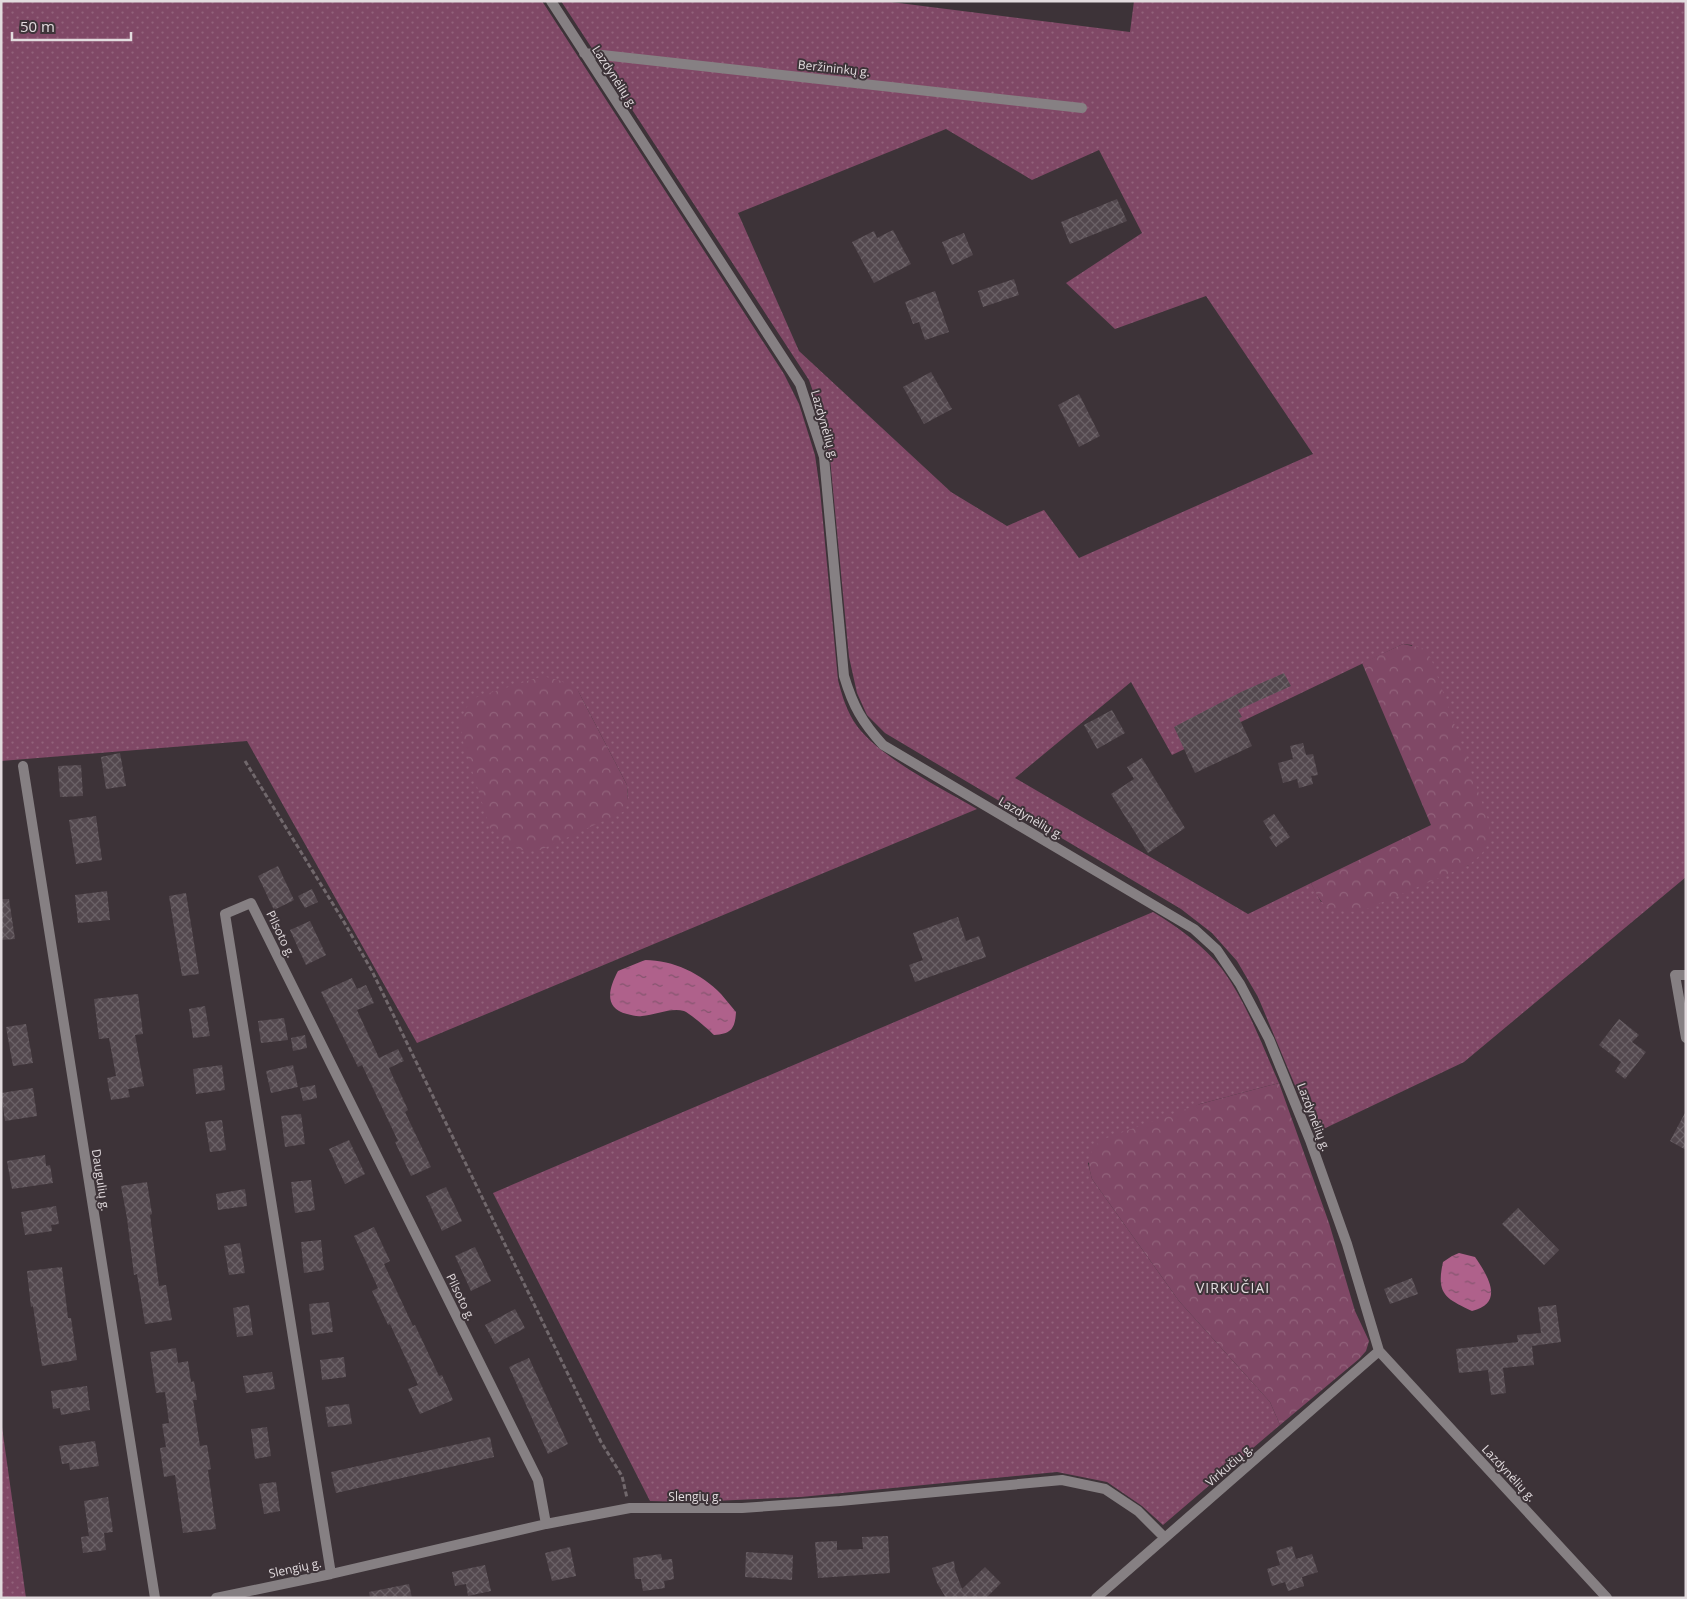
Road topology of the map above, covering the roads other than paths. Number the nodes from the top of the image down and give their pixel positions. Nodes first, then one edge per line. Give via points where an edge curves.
1 (551, 1) edge
2 (584, 52) junction
3 (1082, 108) dead end
4 (23, 766) dead end
5 (1681, 975) edge
6 (1686, 1038) edge
7 (1379, 1351) junction
8 (546, 1524) junction
9 (1164, 1537) junction
10 (331, 1574) junction
11 (155, 1598) edge
12 (216, 1598) edge
13 (1096, 1598) edge
14 (1607, 1598) edge

1 - 2 street, Lazdynėlių g.
2 - 3 street, Beržininkų g.
2 - 7 street, Lazdynėlių g. via 800,384 824,457 844,676 851,699 866,726 890,750 1194,929 1217,950 1240,984 1273,1048 1310,1140
4 - 11 street, Daugulių g.
5 - 6 street
7 - 9 street, Virkučių g.
7 - 14 street, Lazdynėlių g.
8 - 9 street, Slengių g. via 630,1508 742,1508 1062,1480 1105,1489 1138,1511
8 - 10 street, Slengių g.
8 - 10 street, Pilsoto g. via 538,1480 251,903 225,914
9 - 13 street, Virkučių g.
10 - 12 street, Slengių g.

